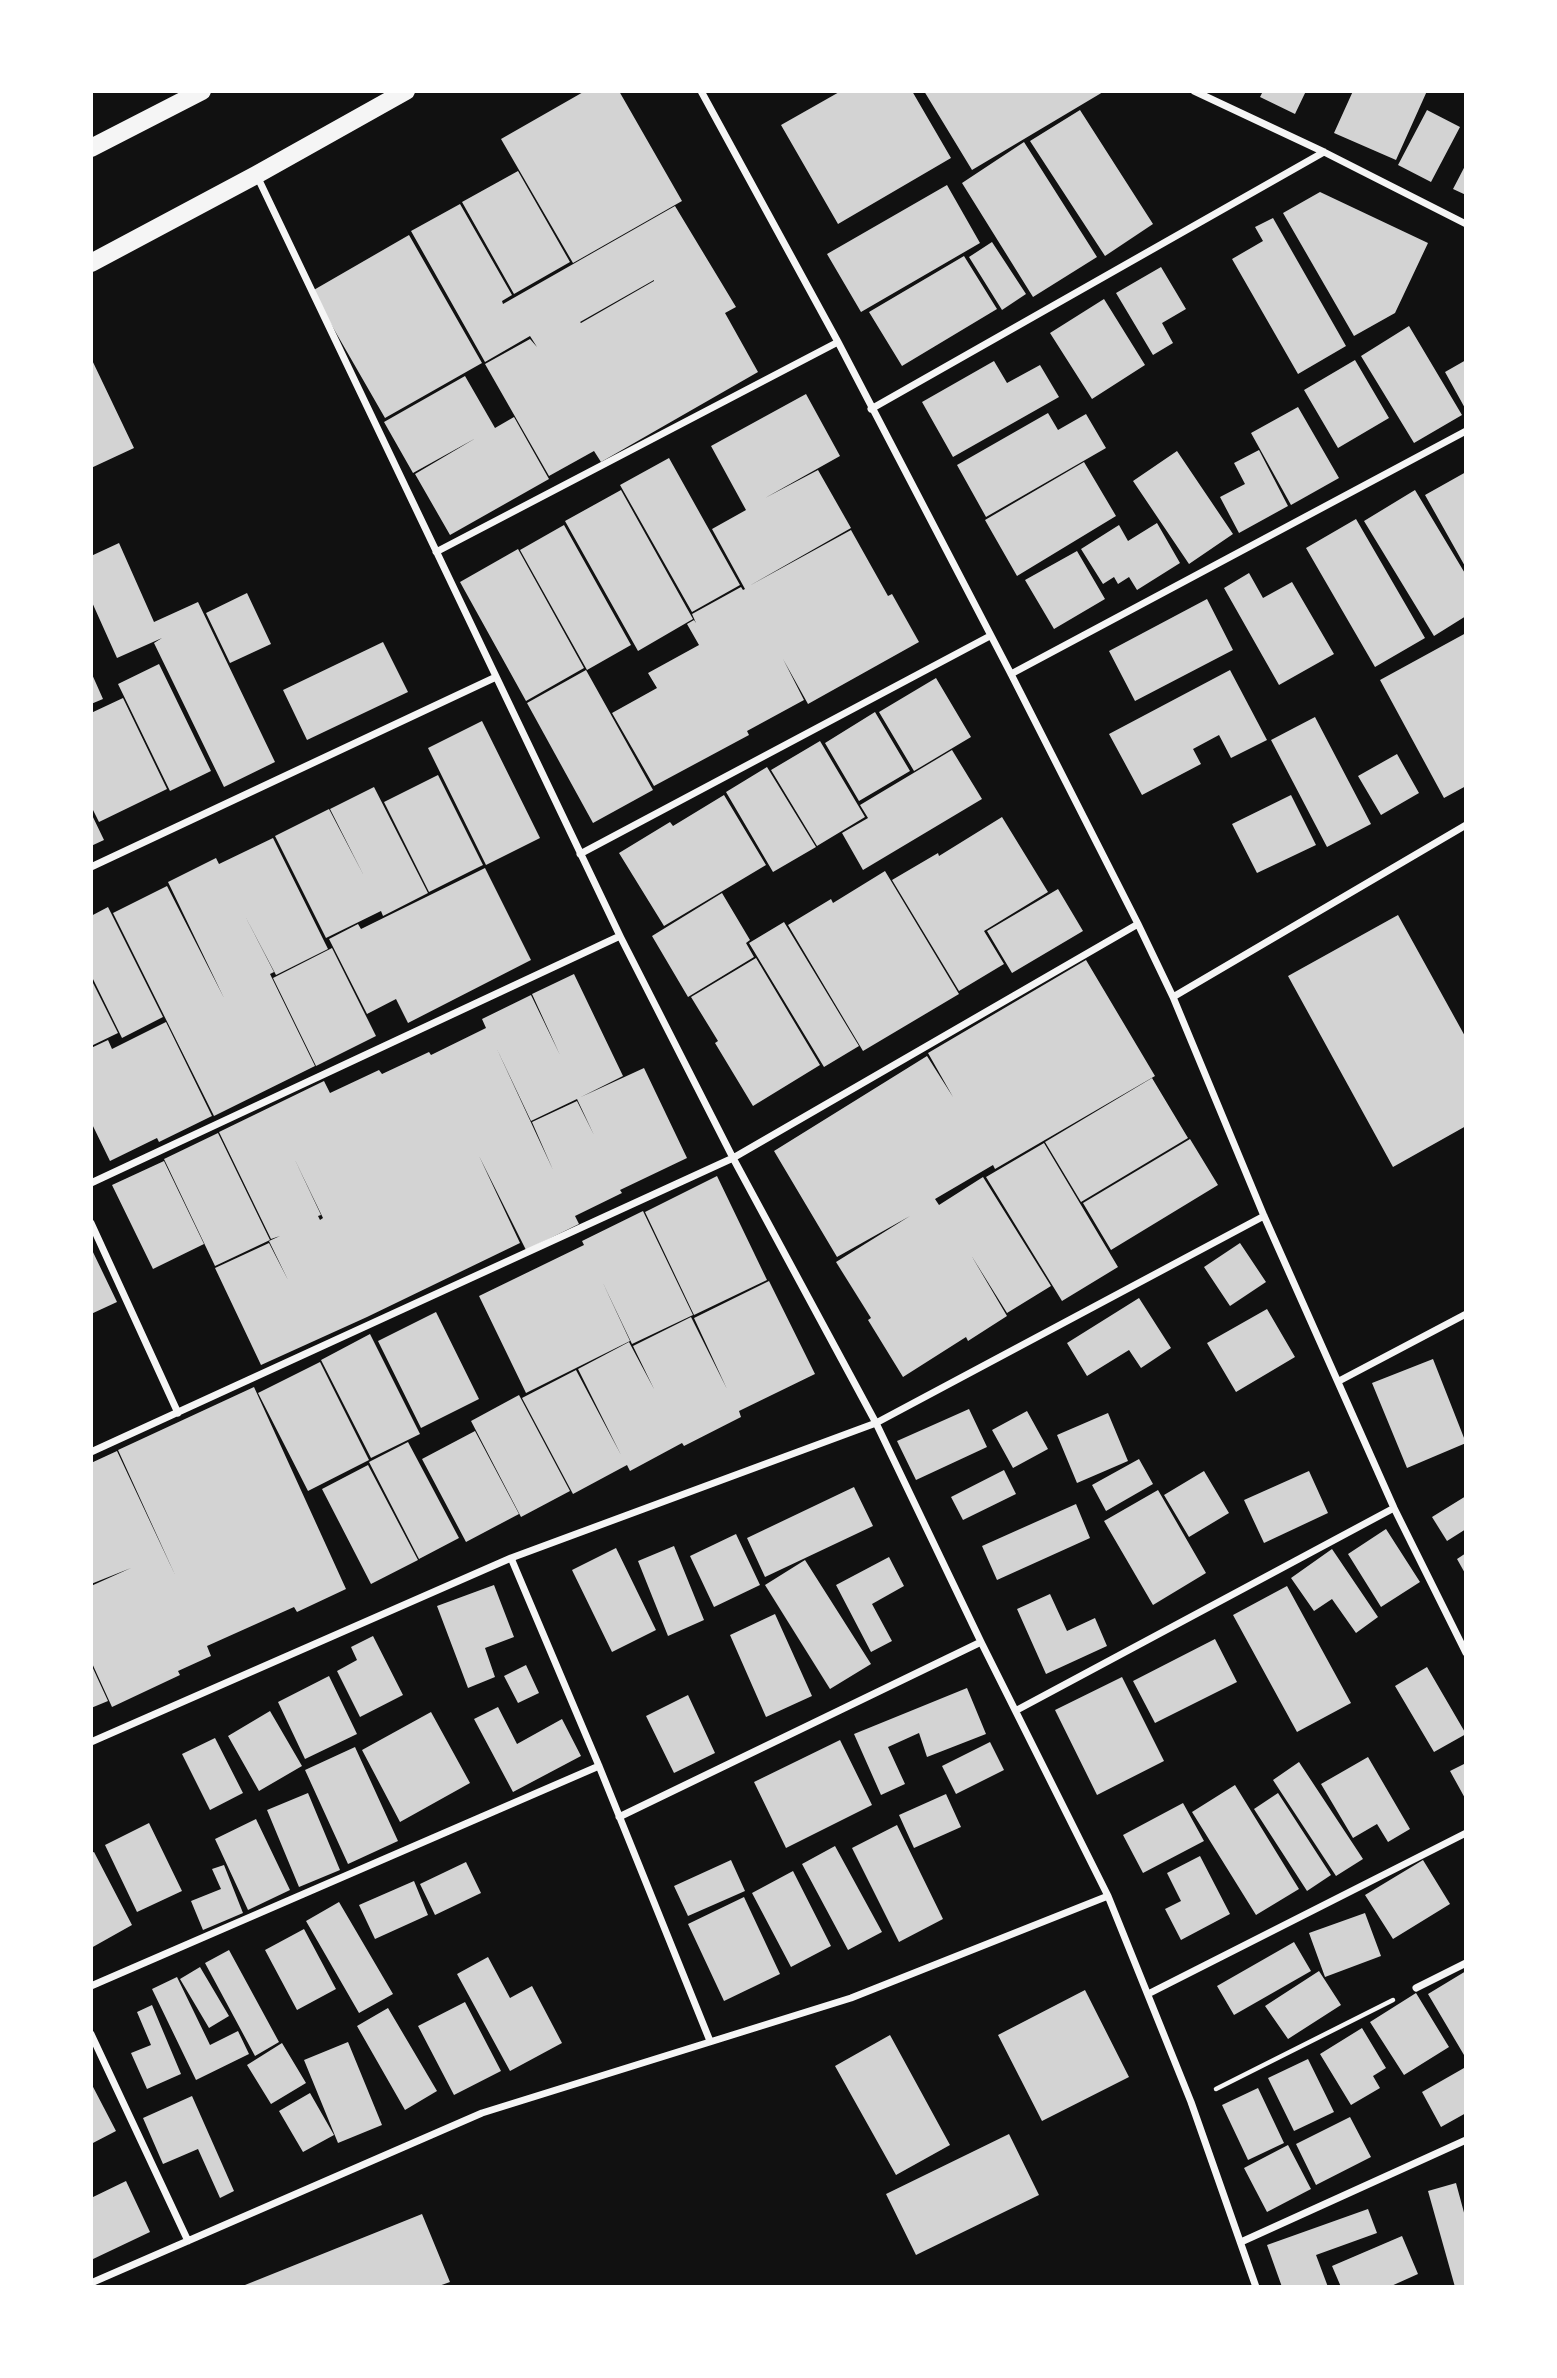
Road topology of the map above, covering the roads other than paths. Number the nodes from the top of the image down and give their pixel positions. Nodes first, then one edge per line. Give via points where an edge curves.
1 (202, 91) edge
2 (406, 91) edge
3 (702, 91) edge
4 (1194, 91) edge
5 (91, 148) edge
6 (1324, 152) junction
7 (256, 175) junction
8 (1466, 224) edge
9 (91, 263) edge
10 (838, 342) junction
11 (871, 409) junction
12 (1466, 431) edge
13 (436, 552) junction
14 (990, 636) junction
15 (1011, 674) junction
16 (496, 677) junction
17 (1466, 825) edge
18 (580, 853) junction
19 (91, 867) edge
20 (1138, 924) junction
21 (620, 936) junction
22 (1173, 997) junction
23 (733, 1158) junction
24 (91, 1183) edge
25 (1264, 1216) junction
26 (91, 1223) edge
27 (1466, 1314) edge
28 (1339, 1381) junction
29 (178, 1413) junction
30 (876, 1423) junction
31 (91, 1452) edge
32 (1394, 1508) junction
33 (511, 1558) junction
34 (981, 1642) junction
35 (1466, 1653) edge
36 (1017, 1710) junction
37 (91, 1742) edge
38 (598, 1766) junction
39 (619, 1817) junction
40 (1466, 1833) edge
41 (1108, 1896) junction
42 (1466, 1963) edge
43 (91, 1986) edge
44 (1416, 1988) road end
45 (1148, 1994) junction
46 (91, 2034) edge
47 (710, 2041) junction
48 (1466, 2140) edge
49 (188, 2241) junction
50 (1241, 2242) junction
51 (91, 2283) edge
52 (1256, 2287) edge

1 - 5 main road
2 - 7 main road
3 - 10 street
4 - 6 street
6 - 8 street
6 - 11 street
7 - 9 main road
7 - 13 street
10 - 11 street
10 - 13 street
11 - 14 street
12 - 15 street
13 - 16 street
14 - 15 street
14 - 18 street
15 - 20 street
16 - 18 street
16 - 19 street
17 - 22 street
18 - 21 street
20 - 22 street
20 - 23 street
21 - 23 street
21 - 24 street
22 - 25 street
23 - 29 street
23 - 30 street
25 - 28 street
25 - 30 street
26 - 29 street
27 - 28 street
28 - 32 street
29 - 31 street
30 - 33 street
30 - 34 street
32 - 35 street
32 - 36 street
33 - 37 street
33 - 38 street
34 - 36 street
34 - 39 street
36 - 41 street
38 - 39 street
38 - 43 street
39 - 47 street
40 - 45 street
41 - 45 street
41 - 47 street via 850,1998
42 - 44 street
45 - 50 street
46 - 49 street
47 - 49 street via 482,2113
48 - 50 street
49 - 51 street
50 - 52 street

